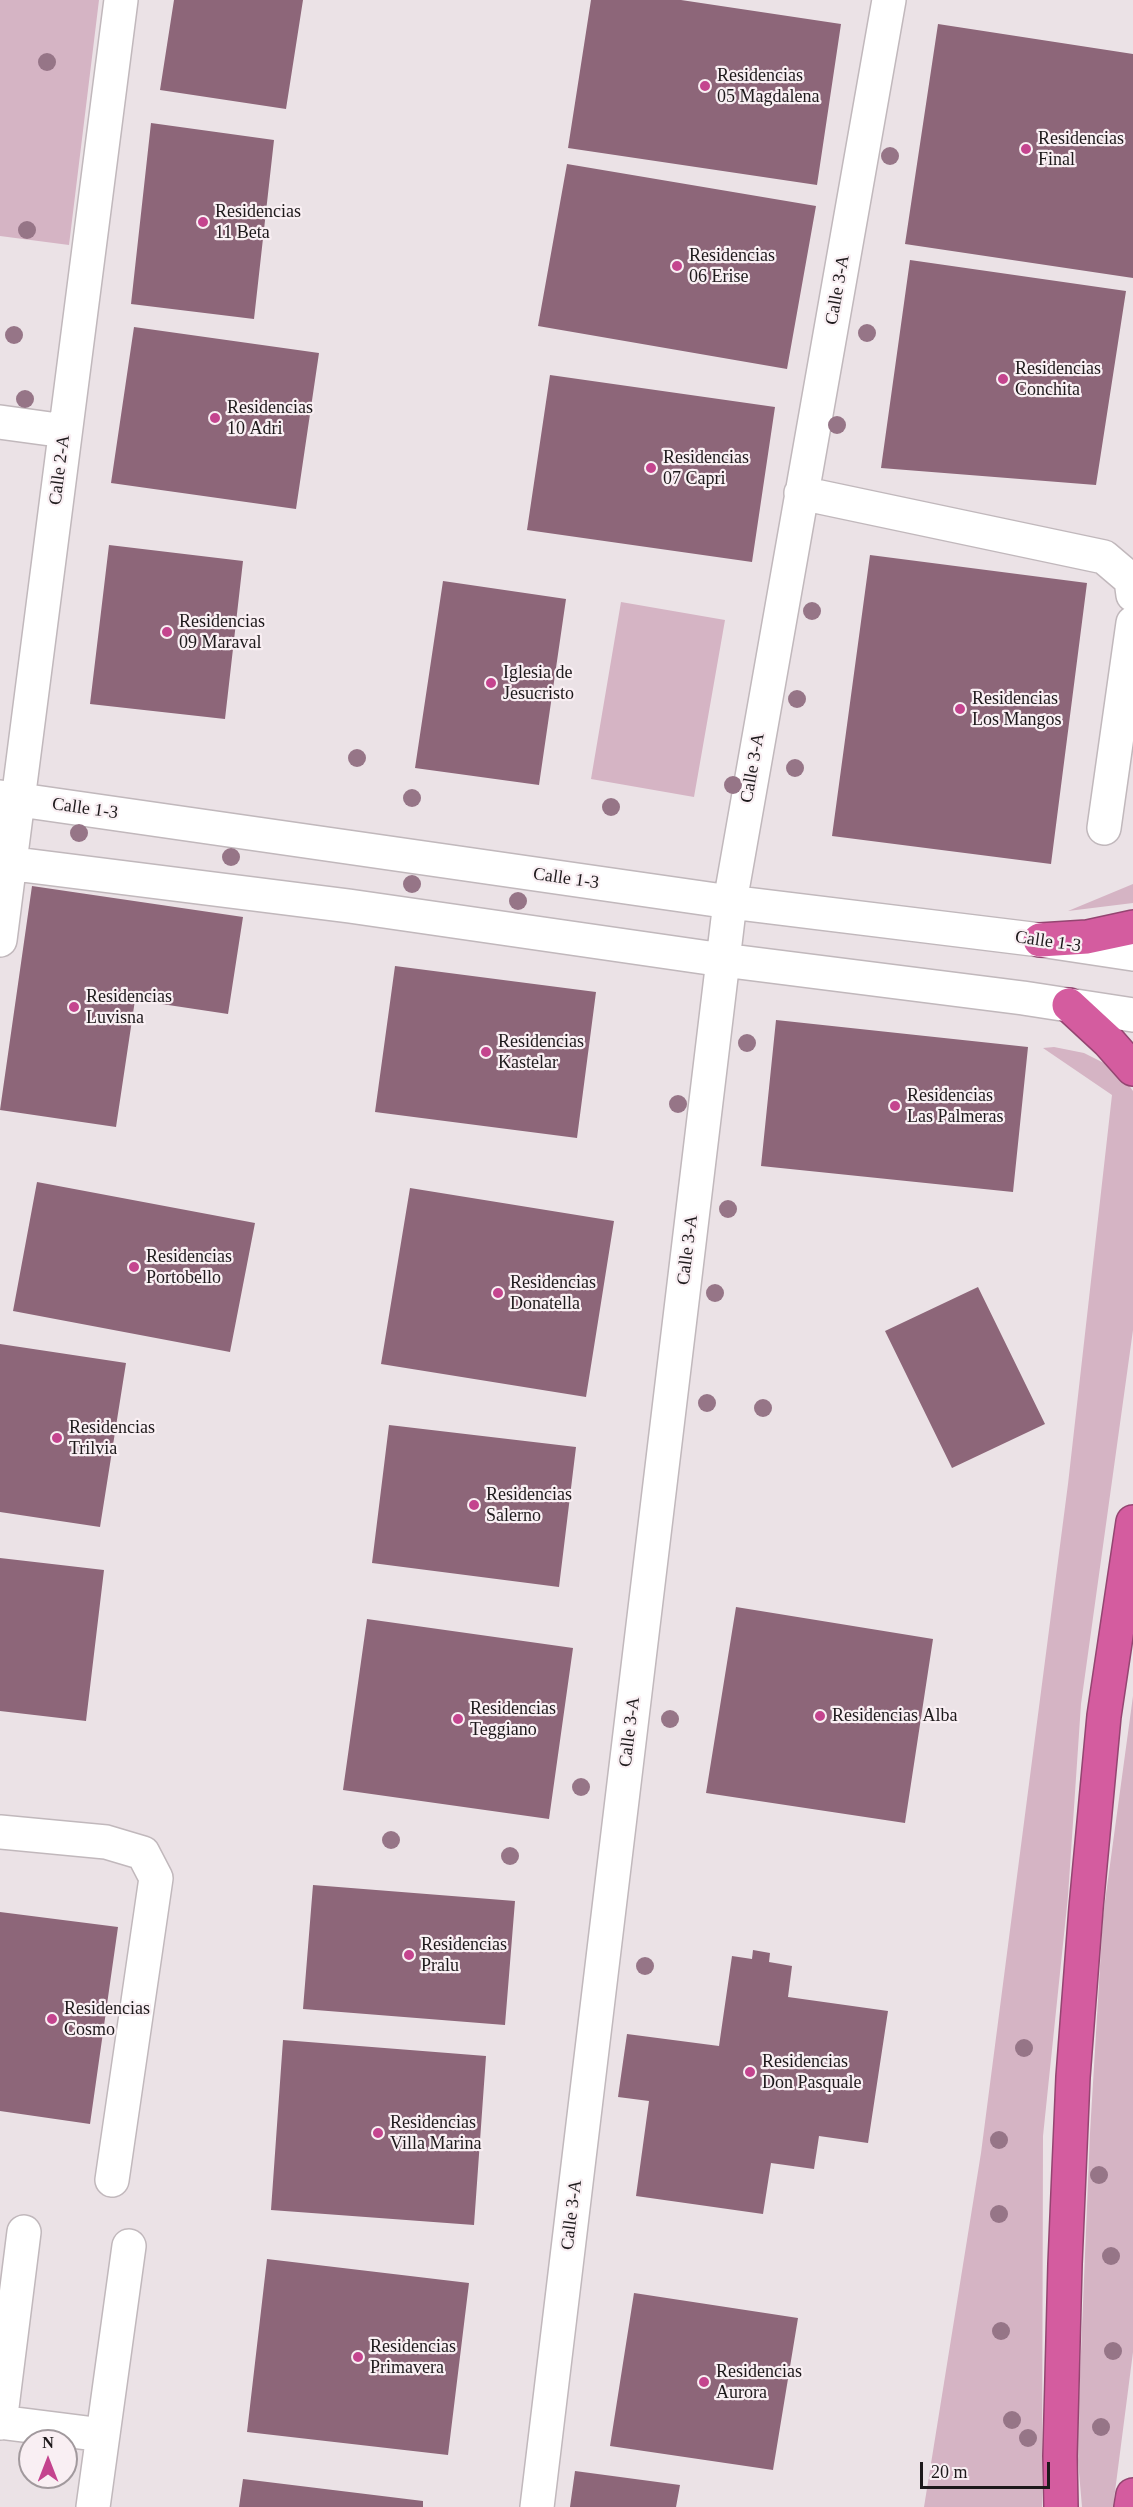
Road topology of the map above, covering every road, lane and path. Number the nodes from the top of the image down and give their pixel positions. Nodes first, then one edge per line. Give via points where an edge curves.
1 (121, 0) edge
2 (889, 0) edge
3 (0, 422) edge
4 (65, 431) junction
5 (801, 494) junction
6 (1133, 595) edge
7 (1133, 623) edge
8 (8, 798) edge
9 (1104, 828) dead end
10 (4, 862) edge
11 (730, 902) junction
12 (1133, 927) edge
13 (0, 940) edge
14 (1040, 940) junction
15 (1133, 954) edge
16 (723, 960) junction
17 (1069, 1005) junction
18 (1133, 1015) edge
19 (1133, 1069) edge
20 (1133, 1522) edge
21 (0, 1832) edge
22 (112, 2180) dead end
23 (24, 2232) dead end
24 (129, 2246) dead end
25 (0, 2423) edge
26 (103, 2435) junction
27 (1133, 2495) edge
28 (93, 2507) edge
29 (537, 2507) edge
30 (1061, 2507) edge
31 (1131, 2507) edge

1 - 4 street, Calle 2-A
2 - 5 street, Calle 3-A
3 - 4 street
4 - 8 street, Calle 2-A
5 - 6 street via 1104,557 1131,580
5 - 11 street, Calle 3-A
7 - 9 street
8 - 10 street, Calle 2-A
8 - 11 street, Calle 1-3
10 - 13 street, Calle 2-A
10 - 16 street via 350,906
11 - 14 street, Calle 1-3
11 - 16 street, Calle 3-A
12 - 14 highway via 1087,937
14 - 15 street, Calle 1-3
16 - 17 street
16 - 29 street, Calle 3-A
17 - 18 street
17 - 19 highway
20 - 30 highway via 1104,1716 1082,1953 1065,2264
21 - 22 street via 106,1842 143,1853 156,1878
23 - 25 street
24 - 26 street
25 - 26 street
26 - 28 street
27 - 31 highway

